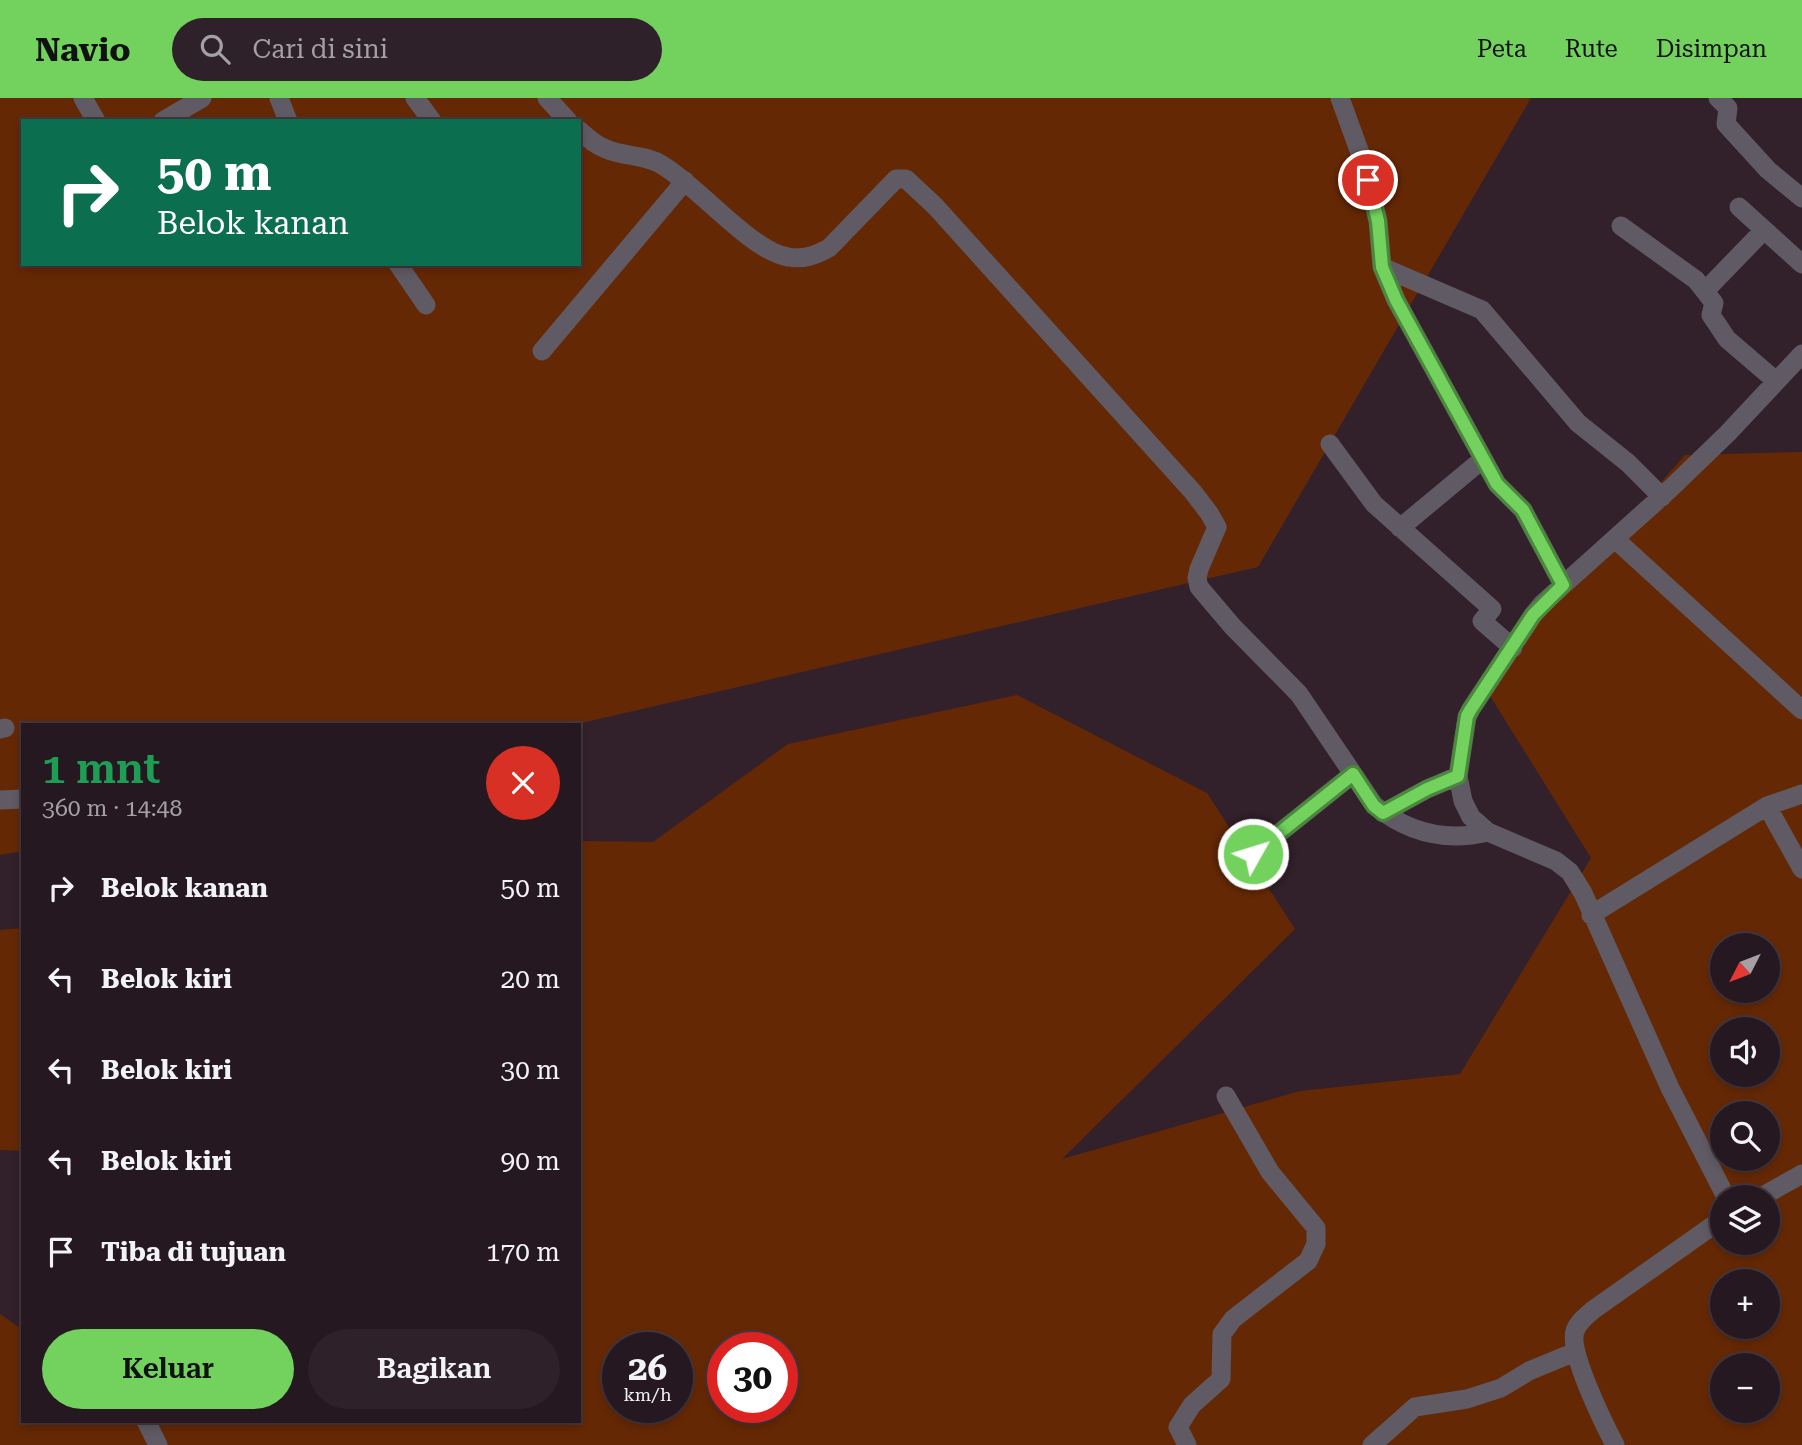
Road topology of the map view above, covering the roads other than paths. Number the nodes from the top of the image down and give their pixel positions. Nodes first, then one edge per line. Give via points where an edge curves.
1 (83, 98) edge
2 (202, 98) edge
3 (279, 98) edge
4 (415, 98) edge
5 (547, 98) edge
6 (1340, 98) edge
7 (1718, 98) edge
8 (95, 119) edge
9 (166, 119) edge
10 (287, 119) edge
11 (431, 119) edge
12 (566, 119) edge
13 (581, 132) edge
14 (685, 181) junction
15 (1802, 198) edge
16 (1738, 207) dead end
17 (1621, 226) dead end
18 (1764, 230) junction
19 (1802, 264) edge
20 (399, 266) edge
21 (1382, 267) junction
22 (1705, 291) junction
23 (426, 305) dead end
24 (542, 351) dead end
25 (1798, 365) edge
26 (1776, 381) junction
27 (1330, 444) dead end
28 (1483, 459) junction
29 (1661, 497) junction
30 (1400, 528) junction
31 (1615, 539) junction
32 (1563, 585) junction
33 (1513, 648) junction
34 (1802, 710) edge
35 (1353, 774) junction
36 (1458, 776) junction
37 (1802, 794) edge
38 (21, 799) edge
39 (0, 800) edge
40 (1767, 806) junction
41 (1383, 813) junction
42 (1488, 832) junction
43 (1253, 854) dead end
44 (1802, 869) edge
45 (1591, 915) junction
46 (1226, 1096) dead end
47 (1802, 1174) edge
48 (1720, 1185) edge
49 (1780, 1186) edge
50 (1710, 1228) edge
51 (1575, 1352) junction
52 (147, 1423) edge
53 (158, 1445) edge
54 (1186, 1445) edge
55 (1372, 1445) edge
56 (1615, 1445) edge

1 - 8 street
2 - 9 street
3 - 10 street
4 - 11 street
5 - 12 street
6 - 21 street via 1372,195
7 - 15 street via 1728,108 1726,124 1768,170
13 - 14 street via 606,149 648,158
14 - 24 street
14 - 35 street via 768,250 802,258 829,248 895,179 906,179 1209,513 1217,527 1199,569 1199,587 1299,694
16 - 18 street
17 - 22 street
18 - 19 street
18 - 22 street
20 - 23 street
21 - 28 street
21 - 29 street via 1482,310 1578,423
22 - 26 street via 1714,303 1711,315 1727,339
25 - 26 street
26 - 29 street
27 - 30 street via 1374,504
28 - 30 street
28 - 32 street via 1497,484 1523,510
29 - 31 street
30 - 33 street via 1492,609 1482,621
31 - 32 street
31 - 34 street
32 - 33 street via 1533,615
33 - 36 street via 1467,716
35 - 41 street
35 - 43 street
36 - 41 street
36 - 42 street via 1471,817
37 - 40 street
38 - 39 street
40 - 44 street
40 - 45 street
41 - 42 street via 1425,833 1451,838
42 - 45 street via 1556,861 1570,872
45 - 48 street
46 - 54 street via 1270,1172 1316,1227 1316,1244 1308,1261 1233,1319 1222,1334 1221,1379 1192,1405 1178,1427
47 - 49 street
50 - 51 street via 1584,1318 1575,1331
51 - 55 street via 1501,1388 1415,1408
51 - 56 street
52 - 53 street

